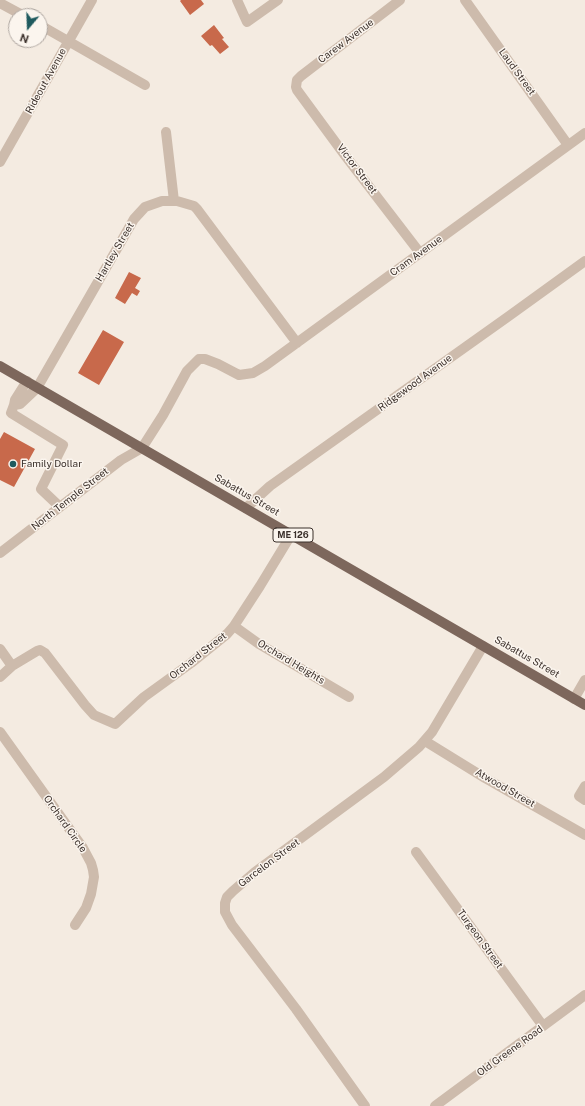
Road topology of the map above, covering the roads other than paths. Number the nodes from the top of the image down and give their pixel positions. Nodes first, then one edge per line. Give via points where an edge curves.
1 (92, 0) edge
2 (237, 0) edge
3 (278, 0) edge
4 (400, 0) edge
5 (465, 0) edge
6 (0, 3) edge
7 (9, 8) edge
8 (48, 30) edge
9 (68, 41) junction
10 (296, 84) joint
11 (145, 85) dead end
12 (166, 132) dead end
13 (585, 133) edge
14 (568, 145) junction
15 (0, 162) edge
16 (174, 201) junction
17 (420, 252) junction
18 (585, 261) edge
19 (297, 343) junction
20 (0, 366) edge
21 (27, 381) junction
22 (37, 388) junction
23 (14, 406) junction
24 (142, 448) junction
25 (60, 507) junction
26 (246, 508) junction
27 (291, 534) junction
28 (0, 553) edge
29 (234, 626) junction
30 (483, 646) junction
31 (0, 650) edge
32 (12, 666) junction
33 (0, 677) edge
34 (585, 680) edge
35 (349, 697) dead end
36 (574, 699) junction
37 (585, 705) edge
38 (0, 732) edge
39 (425, 741) junction
40 (585, 786) edge
41 (585, 800) edge
42 (585, 835) edge
43 (416, 852) dead end
44 (75, 925) dead end
45 (585, 995) edge
46 (543, 1026) junction
47 (365, 1106) edge
48 (435, 1106) edge

1 - 9 street, Rideout Avenue
2 - 3 street via 247,22
4 - 10 street, Carew Avenue via 301,76
5 - 14 street, Laud Street
6 - 7 street
8 - 9 street
9 - 11 street
9 - 15 street, Rideout Avenue
10 - 17 street, Victor Street
12 - 16 street
13 - 14 street, Cram Avenue
14 - 17 street, Cram Avenue
16 - 19 street, Hartley Street via 189,204 197,209
16 - 22 street, Hartley Street via 162,201 145,207 134,219
17 - 19 street, Cram Avenue
18 - 26 street, Ridgewood Avenue via 270,486
19 - 24 street, Cram Avenue via 265,366 244,375 205,359 199,359 187,371
20 - 21 main road, Sabattus Street / ME 126
21 - 22 main road, Sabattus Street / ME 126
21 - 23 street
22 - 23 street, Hartley Street via 20,404
22 - 24 main road, Sabattus Street / ME 126
23 - 25 street via 11,413 63,445 41,489
24 - 25 street, North Temple Street via 121,460
24 - 26 main road, Sabattus Street / ME 126
25 - 28 street, North Temple Street
26 - 27 main road, Sabattus Street / ME 126
27 - 29 street, Orchard Street
27 - 30 main road, Sabattus Street / ME 126
29 - 32 street, Orchard Street via 144,697 115,724 94,715 40,650
29 - 35 street, Orchard Heights via 258,644
30 - 36 main road, Sabattus Street / ME 126
30 - 39 street, Garcelon Street
31 - 32 street
32 - 33 street
34 - 36 street
36 - 37 main road, Sabattus Street / ME 126
38 - 44 street, Orchard Circle via 91,863 94,877 91,894
39 - 42 street, Atwood Street
39 - 47 street, Garcelon Street via 384,777 255,872 227,897 225,903 225,912 232,925
40 - 41 street via 579,796
43 - 46 street, Turgeon Street
45 - 46 street, Old Greene Road
46 - 48 street, Old Greene Road

